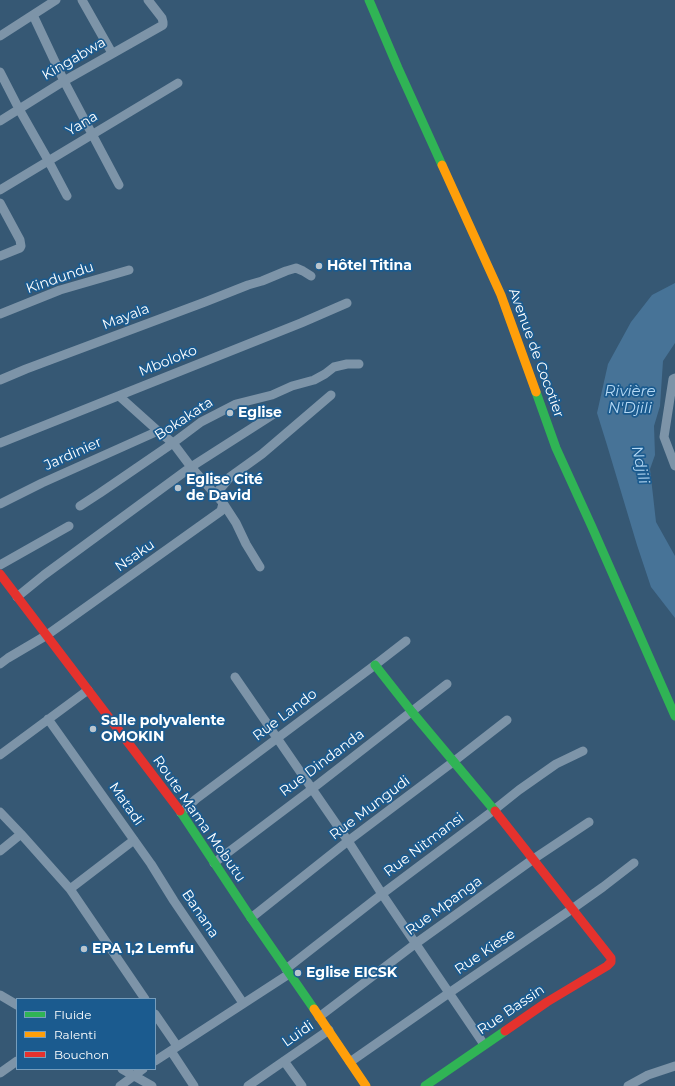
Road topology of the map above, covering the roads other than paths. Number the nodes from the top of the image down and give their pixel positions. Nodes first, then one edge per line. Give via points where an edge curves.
1 (56, 0) edge
2 (82, 0) edge
3 (148, 0) edge
4 (369, 0) edge
5 (33, 15) junction
6 (0, 36) edge
7 (112, 53) junction
8 (0, 72) edge
9 (64, 80) junction
10 (178, 82) dead end
11 (19, 109) junction
12 (0, 121) edge
13 (92, 134) junction
14 (48, 160) junction
15 (119, 185) dead end
16 (0, 190) edge
17 (67, 196) dead end
18 (0, 202) edge
19 (0, 256) edge
20 (129, 270) dead end
21 (311, 276) dead end
22 (347, 303) dead end
23 (0, 314) edge
24 (359, 364) dead end
25 (675, 378) edge
26 (0, 380) edge
27 (331, 395) dead end
28 (119, 396) junction
29 (277, 412) dead end
30 (158, 431) junction
31 (173, 443) junction
32 (0, 444) edge
33 (675, 466) edge
34 (191, 467) junction
35 (215, 495) junction
36 (223, 503) junction
37 (0, 504) edge
38 (80, 506) dead end
39 (69, 526) dead end
40 (0, 565) edge
41 (260, 567) dead end
42 (1, 577) edge
43 (17, 597) junction
44 (47, 635) junction
45 (406, 641) dead end
46 (0, 664) edge
47 (375, 666) junction
48 (235, 677) dead end
49 (447, 684) dead end
50 (88, 690) junction
51 (412, 712) junction
52 (675, 716) edge
53 (48, 719) junction
54 (507, 720) dead end
55 (277, 739) junction
56 (584, 750) dead end
57 (0, 755) edge
58 (453, 762) junction
59 (312, 789) junction
60 (494, 810) junction
61 (0, 812) edge
62 (181, 813) junction
63 (588, 822) dead end
64 (21, 834) junction
65 (134, 840) junction
66 (348, 841) junction
67 (0, 851) edge
68 (532, 860) junction
69 (214, 863) junction
70 (634, 863) dead end
71 (70, 889) junction
72 (382, 894) junction
73 (572, 909) junction
74 (251, 918) junction
75 (416, 944) junction
76 (288, 971) junction
77 (449, 993) junction
78 (0, 995) edge
79 (144, 998) edge
80 (243, 1003) junction
81 (16, 1004) edge
82 (156, 1016) edge
83 (319, 1017) junction
84 (329, 1030) junction
85 (484, 1045) junction
86 (174, 1048) junction
87 (156, 1060) edge
88 (284, 1061) junction
89 (16, 1062) edge
90 (350, 1062) junction
91 (675, 1066) edge
92 (124, 1070) edge
93 (142, 1070) edge
94 (0, 1072) edge
95 (133, 1076) junction
96 (120, 1086) edge
97 (152, 1086) edge
98 (194, 1086) edge
99 (248, 1086) edge
100 (302, 1086) edge
101 (366, 1086) edge
102 (425, 1086) edge
103 (628, 1086) edge

1 - 5 street
2 - 7 street
3 - 7 street, Kingabwa via 162,18 163,25
4 - 52 street, Avenue de Cocotier via 501,295 556,448
5 - 6 street
5 - 9 street
7 - 9 street, Kingabwa
8 - 11 street
9 - 11 street, Kingabwa
9 - 13 street
10 - 13 street, Yana
11 - 12 street, Kingabwa
11 - 14 street
13 - 14 street, Yana
13 - 15 street
14 - 16 street, Yana
14 - 17 street
18 - 19 street via 21,246
20 - 23 street, Kindundu via 60,290
21 - 26 street, Mayala via 296,268 286,271
22 - 28 street, Mboloko
24 - 31 street, Bokakata via 334,367 314,380 236,404 201,422
25 - 33 street via 664,436
27 - 35 street via 262,454 230,477
28 - 30 street
28 - 32 street, Mboloko
29 - 34 street
30 - 31 street
30 - 37 street, Jardinier
31 - 34 street
31 - 38 street, Bokakata
34 - 35 street
34 - 43 street
35 - 36 street
36 - 41 street
36 - 44 street, Nsaku via 221,511 204,525
39 - 40 street
42 - 43 street, Route Mama Mobutu
43 - 44 street, Route Mama Mobutu
44 - 46 street, Nsaku
44 - 50 street, Route Mama Mobutu
45 - 47 street, Rue Lando
47 - 51 street
47 - 55 street, Rue Lando
48 - 55 street
49 - 51 street, Rue Dindanda
50 - 53 street
50 - 62 street, Route Mama Mobutu
51 - 58 street
51 - 59 street, Rue Dindanda
53 - 57 street
53 - 65 street, Matadi
54 - 58 street, Rue Mungudi
55 - 59 street
55 - 62 street, Rue Lando
56 - 60 street, Rue Nitmansi via 556,764
58 - 60 street
58 - 66 street, Rue Mungudi
59 - 66 street
59 - 69 street, Rue Dindanda
60 - 68 street
60 - 72 street, Rue Nitmansi
61 - 64 street
62 - 69 street, Route Mama Mobutu
63 - 68 street, Rue Mpanga
64 - 67 street
64 - 71 street
65 - 71 street, Matadi
65 - 80 street, Banana
66 - 72 street
66 - 74 street, Rue Mungudi
68 - 73 street
68 - 75 street, Rue Mpanga
69 - 74 street, Route Mama Mobutu
70 - 73 street, Rue Kiese
71 - 79 street
72 - 75 street
72 - 76 street, Rue Nitmansi
73 - 77 street, Rue Kiese
73 - 85 street, Rue Bassin via 611,958 611,962
74 - 76 street, Route Mama Mobutu
75 - 77 street
75 - 83 street, Rue Mpanga
76 - 80 street
76 - 83 street, Route Mama Mobutu
77 - 85 street
77 - 90 street, Rue Kiese
78 - 81 street
80 - 86 street
82 - 86 street
83 - 84 street, Route Mama Mobutu
84 - 88 street, Luidi
84 - 90 street, Route Mama Mobutu
85 - 102 street, Rue Bassin
86 - 87 street
86 - 98 street
88 - 99 street, Luidi
88 - 100 street, Luidi
89 - 94 street
90 - 101 street, Route Mama Mobutu
91 - 103 street via 648,1075
92 - 95 street
93 - 95 street
95 - 96 street
95 - 97 street

